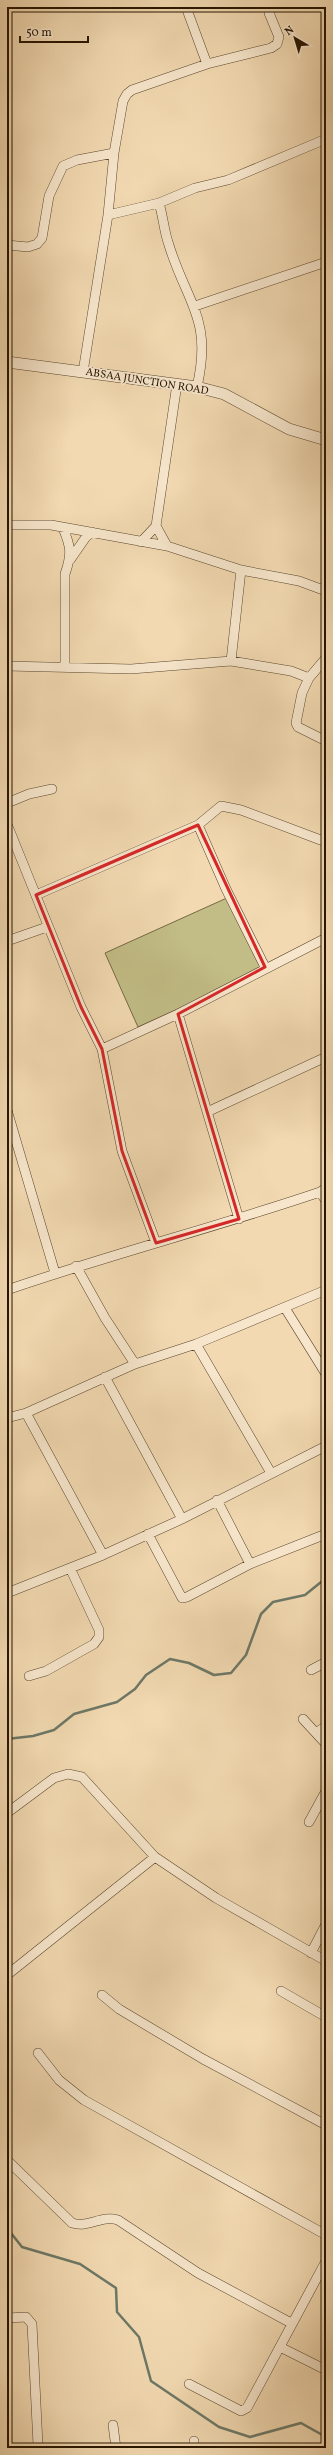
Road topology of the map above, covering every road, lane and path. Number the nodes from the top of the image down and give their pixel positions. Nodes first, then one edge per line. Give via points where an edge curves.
1 (186, 7) edge
2 (272, 7) edge
3 (207, 64) junction
4 (326, 139) edge
5 (114, 153) junction
6 (159, 204) junction
7 (108, 215) junction
8 (7, 245) edge
9 (326, 262) edge
10 (195, 306) junction
11 (7, 362) edge
12 (83, 372) junction
13 (177, 384) junction
14 (197, 387) junction
15 (326, 440) edge
16 (7, 525) edge
17 (156, 526) junction
18 (63, 528) junction
19 (92, 532) junction
20 (141, 542) junction
21 (168, 546) junction
22 (70, 560) junction
23 (241, 570) junction
24 (326, 591) edge
25 (326, 658) edge
26 (231, 661) junction
27 (7, 666) edge
28 (65, 666) junction
29 (309, 678) junction
30 (326, 741) edge
31 (52, 789) dead end
32 (7, 803) edge
33 (7, 824) edge
34 (198, 825) junction
35 (326, 842) edge
36 (36, 895) junction
37 (47, 927) junction
38 (326, 938) edge
39 (7, 941) edge
40 (265, 967) junction
41 (178, 1014) junction
42 (102, 1049) junction
43 (326, 1057) edge
44 (7, 1110) edge
45 (207, 1112) junction
46 (323, 1190) edge
47 (326, 1201) edge
48 (239, 1220) junction
49 (156, 1243) junction
50 (76, 1266) junction
51 (56, 1273) junction
52 (7, 1290) edge
53 (326, 1290) edge
54 (285, 1308) junction
55 (196, 1344) junction
56 (135, 1364) junction
57 (326, 1374) edge
58 (105, 1377) junction
59 (26, 1414) junction
60 (7, 1418) edge
61 (326, 1446) edge
62 (271, 1473) junction
63 (217, 1500) junction
64 (182, 1519) junction
65 (148, 1534) junction
66 (326, 1534) edge
67 (103, 1555) junction
68 (250, 1564) junction
69 (70, 1568) junction
70 (7, 1593) edge
71 (326, 1662) edge
72 (311, 1670) dead end
73 (29, 1676) dead end
74 (303, 1719) dead end
75 (326, 1726) edge
76 (316, 1733) junction
77 (326, 1744) edge
78 (326, 1791) edge
79 (7, 1813) edge
80 (309, 1822) dead end
81 (155, 1857) junction
82 (326, 1924) edge
83 (311, 1953) junction
84 (326, 1962) edge
85 (7, 1975) edge
86 (281, 1990) dead end
87 (102, 1995) dead end
88 (326, 2017) edge
89 (38, 2053) dead end
90 (326, 2125) edge
91 (7, 2160) edge
92 (326, 2235) edge
93 (326, 2261) edge
94 (323, 2276) edge
95 (7, 2318) edge
96 (291, 2323) junction
97 (280, 2347) junction
98 (326, 2370) edge
99 (189, 2384) dead end
100 (113, 2425) dead end
101 (36, 2448) edge
102 (116, 2448) edge

1 - 3 street
2 - 3 street via 269,13 279,37 277,44 271,48
3 - 5 street via 126,94
4 - 6 street via 228,180 195,188
5 - 7 street
5 - 8 street via 77,160 63,166 49,196 42,238 37,244 28,247
6 - 7 street
6 - 10 street via 166,223 168,242
7 - 12 street
9 - 10 street
10 - 14 street via 202,333 202,359
11 - 12 street, ABSAA JUNCTION ROAD
12 - 13 street, ABSAA JUNCTION ROAD
13 - 14 street, ABSAA JUNCTION ROAD
13 - 17 street
14 - 15 street, ABSAA JUNCTION ROAD via 224,394 289,428
16 - 18 street
17 - 20 street
17 - 21 street
18 - 19 street
18 - 22 street via 70,545
19 - 20 street
19 - 22 street
20 - 21 street
21 - 23 street
22 - 28 street via 66,574
23 - 24 street via 299,581
23 - 26 street
25 - 29 street
26 - 28 street via 131,669
26 - 29 street via 291,671
27 - 28 street
29 - 30 street via 302,693 296,723 298,727
31 - 32 street via 29,794
33 - 36 street
34 - 35 street via 217,808 226,806
34 - 36 street
34 - 40 street
36 - 37 street
37 - 39 street
37 - 42 street via 80,1008
38 - 40 street
40 - 41 street
41 - 42 street
41 - 45 street
42 - 49 street via 122,1151
43 - 45 street
44 - 51 street
45 - 48 street
46 - 47 street
46 - 48 street
48 - 49 street
49 - 50 street
50 - 51 street
50 - 56 street
51 - 52 street
53 - 54 street
54 - 55 street
54 - 57 street
55 - 56 street
55 - 62 street
56 - 58 street
58 - 59 street
58 - 64 street
59 - 60 street
59 - 67 street
61 - 62 street
62 - 63 street
63 - 64 street
63 - 68 street
64 - 65 street
65 - 67 street
65 - 68 street via 182,1598
66 - 68 street
67 - 69 street
69 - 70 street
69 - 73 street via 99,1637 87,1648 46,1671
71 - 72 street
74 - 76 street
75 - 76 street
76 - 77 street
78 - 80 street
79 - 81 street via 54,1778 68,1774 82,1778
81 - 83 street via 216,1898
81 - 85 street
82 - 83 street
83 - 84 street
86 - 88 street
87 - 90 street via 119,2009 203,2059
89 - 92 street via 59,2080 84,2100
91 - 96 street via 72,2223 80,2226 109,2217 118,2220 198,2272
93 - 94 street
94 - 96 street
95 - 101 street via 26,2317 32,2324 38,2445
96 - 97 street
97 - 98 street
97 - 99 street via 247,2408 241,2411
100 - 102 street

